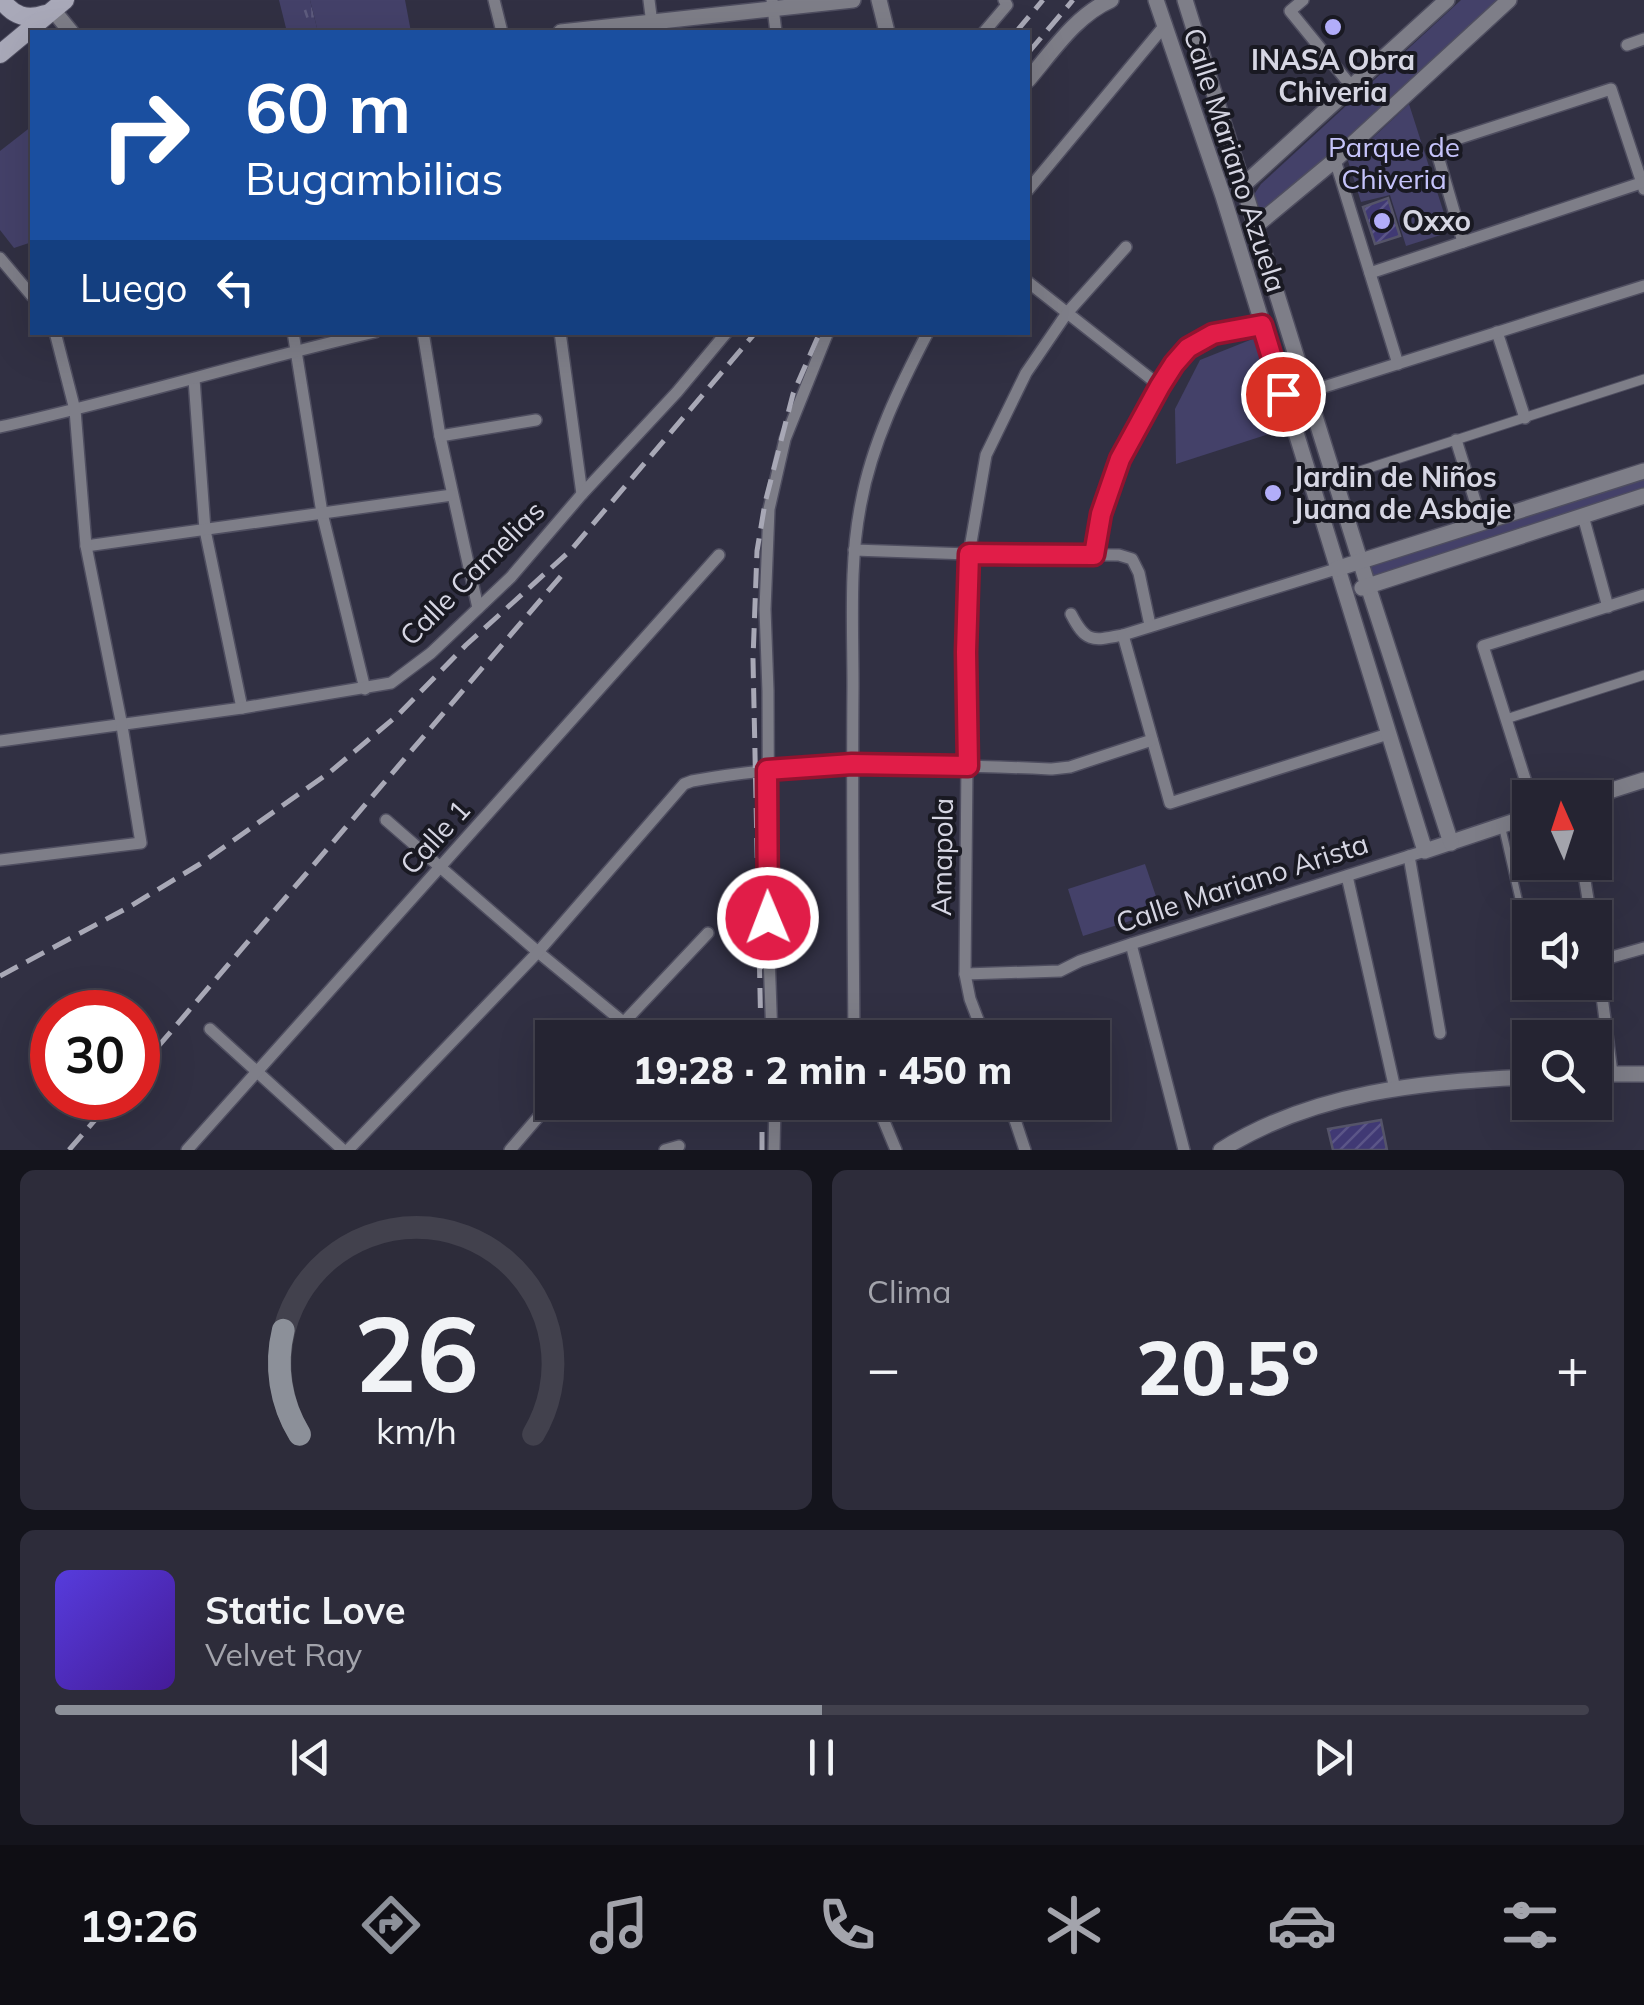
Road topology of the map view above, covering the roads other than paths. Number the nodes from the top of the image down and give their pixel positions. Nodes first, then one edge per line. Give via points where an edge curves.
1 (2, 0) edge
2 (494, 0) edge
3 (649, 0) edge
4 (853, 0) edge
5 (880, 0) edge
6 (1004, 0) edge
7 (1111, 0) edge
8 (1156, 0) edge
9 (1185, 0) edge
10 (1303, 0) edge
11 (1446, 0) edge
12 (1509, 0) edge
13 (59, 3) edge
14 (772, 4) edge
15 (1166, 24) junction
16 (652, 27) edge
17 (70, 30) edge
18 (502, 30) edge
19 (597, 30) edge
20 (776, 30) edge
21 (887, 30) edge
22 (986, 30) edge
23 (1644, 39) edge
24 (1626, 45) dead end
25 (0, 54) edge
26 (1030, 78) edge
27 (1352, 87) junction
28 (1335, 160) junction
29 (1643, 185) edge
30 (1244, 187) junction
31 (1030, 188) edge
32 (1222, 196) junction
33 (1256, 227) junction
34 (1236, 238) junction
35 (1463, 242) junction
36 (1126, 246) dead end
37 (0, 258) edge
38 (1370, 273) junction
39 (1030, 284) edge
40 (1644, 286) edge
41 (30, 294) edge
42 (1067, 313) junction
43 (1262, 325) junction
44 (1497, 332) junction
45 (56, 335) edge
46 (294, 335) edge
47 (362, 335) edge
48 (423, 335) edge
49 (560, 335) edge
50 (725, 335) edge
51 (827, 335) edge
52 (927, 335) edge
53 (296, 350) junction
54 (1398, 364) junction
55 (194, 379) junction
56 (1644, 379) edge
57 (1160, 386) junction
58 (1308, 392) junction
59 (75, 410) junction
60 (1525, 418) junction
61 (536, 420) dead end
62 (0, 427) edge
63 (440, 436) junction
64 (1456, 440) junction
65 (1644, 471) edge
66 (1335, 479) junction
67 (582, 494) junction
68 (452, 495) junction
69 (1644, 496) edge
70 (322, 514) junction
71 (1583, 516) junction
72 (1482, 523) junction
73 (205, 530) junction
74 (86, 546) junction
75 (854, 550) junction
76 (969, 554) junction
77 (718, 555) dead end
78 (1094, 555) junction
79 (1360, 562) junction
80 (1336, 568) junction
81 (1368, 586) junction
82 (1344, 593) junction
83 (1644, 595) edge
84 (1608, 606) junction
85 (478, 608) junction
86 (1071, 614) dead end
87 (1150, 626) junction
88 (1123, 635) junction
89 (1644, 675) edge
90 (365, 689) junction
91 (242, 708) junction
92 (1506, 720) junction
93 (122, 726) junction
94 (1388, 734) junction
95 (1152, 740) junction
96 (0, 742) edge
97 (852, 764) junction
98 (968, 766) junction
99 (767, 770) junction
100 (1525, 780) edge
101 (1644, 780) edge
102 (1612, 790) edge
103 (386, 820) dead end
104 (1512, 822) edge
105 (1501, 826) junction
106 (1451, 843) junction
107 (1425, 851) junction
108 (1409, 856) junction
109 (0, 860) edge
110 (442, 867) junction
111 (1347, 876) junction
112 (1520, 900) edge
113 (708, 933) dead end
114 (1131, 944) junction
115 (1644, 948) edge
116 (538, 952) junction
117 (1612, 957) edge
118 (965, 974) junction
119 (621, 1020) edge
120 (625, 1020) edge
121 (771, 1020) edge
122 (854, 1020) edge
123 (978, 1020) edge
124 (210, 1029) dead end
125 (1440, 1032) dead end
126 (258, 1072) junction
127 (1612, 1074) edge
128 (1644, 1074) edge
129 (1512, 1078) edge
130 (1395, 1089) junction
131 (536, 1120) edge
132 (775, 1120) edge
133 (884, 1120) edge
134 (1015, 1120) edge
135 (679, 1146) dead end
136 (187, 1150) edge
137 (346, 1150) edge
138 (510, 1150) edge
139 (665, 1150) edge
140 (774, 1150) edge
141 (896, 1150) edge
142 (1026, 1150) edge
143 (1184, 1150) edge
144 (1221, 1150) edge

1 - 13 main road via 15,14 34,18
2 - 18 street
3 - 16 street
4 - 14 street
5 - 21 street
6 - 22 street via 1007,5
7 - 26 street via 1076,24
8 - 15 street, Calle Mariano Azuela
9 - 30 street, Calle Mariano Azuela
10 - 27 street via 1290,12
11 - 27 street
12 - 28 street
13 - 17 street
13 - 25 main road
14 - 16 street
14 - 20 street
15 - 31 street
15 - 32 street, Calle Mariano Azuela
16 - 19 street
23 - 24 street
27 - 30 street
28 - 33 street
28 - 38 street
29 - 35 street
29 - 35 street via 1611,89 1435,146
30 - 32 street
30 - 33 street, Calle Mariano Azuela
32 - 34 street, Calle Mariano Azuela
33 - 34 street
33 - 58 street, Calle Mariano Azuela
34 - 43 street, Calle Mariano Azuela
35 - 38 street
36 - 42 street, Amapola
37 - 41 street
38 - 54 street
39 - 42 street
40 - 44 street
42 - 57 street
42 - 76 street, Amapola via 1026,373 986,455
43 - 57 street via 1213,334 1188,348
43 - 80 street, Calle Mariano Azuela
44 - 54 street
44 - 60 street
45 - 59 street
46 - 53 street
47 - 53 street
48 - 63 street
49 - 67 street
50 - 67 street, Calle Camelias
51 - 99 street via 784,439 769,509
52 - 75 street via 872,456
53 - 55 street
53 - 70 street
54 - 58 street
55 - 59 street
55 - 73 street
56 - 60 street
57 - 78 street via 1120,459
58 - 66 street, Calle Mariano Azuela
59 - 62 street
59 - 74 street
60 - 64 street
61 - 63 street
63 - 68 street
64 - 66 street
64 - 72 street
65 - 72 street
66 - 79 street, Calle Mariano Azuela
67 - 85 street, Calle Camelias
68 - 70 street
68 - 85 street
69 - 71 street
70 - 73 street
70 - 90 street
71 - 81 street
71 - 84 street
72 - 79 street
73 - 74 street
73 - 91 street
74 - 93 street
75 - 76 street
75 - 97 street
76 - 78 street
76 - 98 street, Amapola
77 - 110 street, Calle 1
78 - 87 street via 1132,560
79 - 80 street
79 - 81 street, Calle Mariano Azuela
80 - 82 street, Calle Mariano Azuela
80 - 87 street
81 - 82 street
81 - 106 street, Calle Mariano Azuela
82 - 94 street, Calle Mariano Azuela
83 - 84 street
84 - 92 street via 1483,646
85 - 90 street, Calle Camelias via 415,668
86 - 88 street via 1082,634 1096,640
87 - 88 street
88 - 95 street
89 - 92 street
90 - 91 street, Calle Camelias
91 - 93 street, Calle Camelias
92 - 100 street
93 - 96 street, Calle Camelias
93 - 109 street via 142,843
94 - 95 street via 1170,803
94 - 107 street, Calle Mariano Azuela
95 - 98 street via 1052,770
97 - 98 street
97 - 99 street
97 - 122 street
98 - 118 street, Amapola
99 - 116 street via 684,784
99 - 121 street
101 - 102 street
103 - 110 street
104 - 105 street, Calle Mariano Arista
105 - 106 street, Calle Mariano Arista
105 - 112 lane
106 - 107 street, Calle Mariano Arista
107 - 108 street, Calle Mariano Arista
108 - 111 street, Calle Mariano Arista
108 - 125 street
110 - 116 street
110 - 126 street, Calle 1
111 - 114 street, Calle Mariano Arista
111 - 130 street
113 - 120 street
114 - 118 street, Calle Mariano Arista via 1060,971
114 - 143 street
115 - 117 street
116 - 119 street
116 - 137 street
118 - 123 street, Amapola
124 - 126 street
126 - 136 street, Calle 1
126 - 137 street
127 - 128 street
129 - 130 street
130 - 144 street via 1292,1113
131 - 138 street
132 - 140 street
133 - 141 street
134 - 142 street
135 - 139 street

